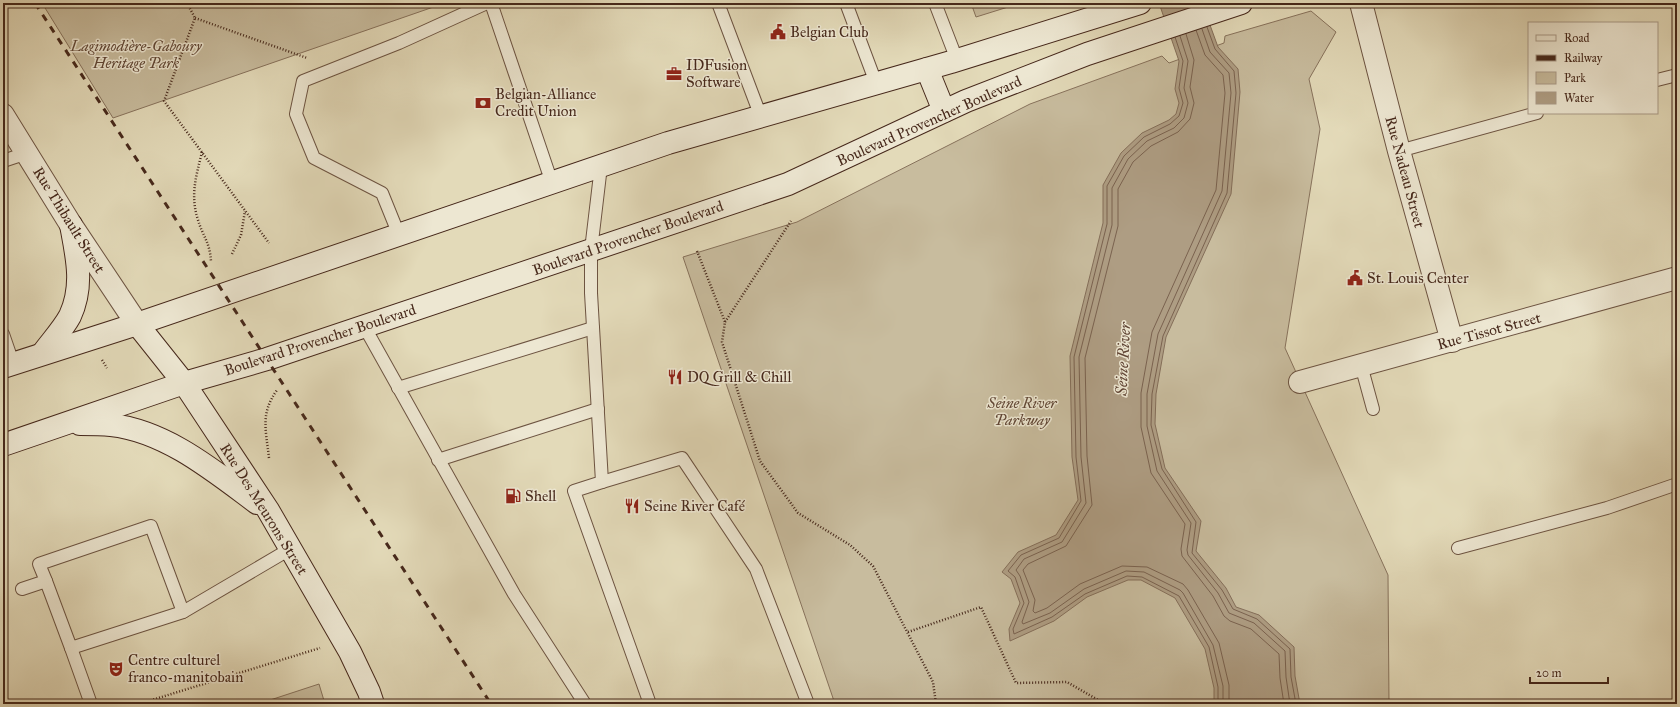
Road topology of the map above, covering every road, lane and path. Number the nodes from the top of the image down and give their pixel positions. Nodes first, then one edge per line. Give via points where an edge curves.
1 (187, 3) edge
2 (486, 3) edge
3 (491, 3) edge
4 (718, 3) edge
5 (846, 3) edge
6 (935, 3) edge
7 (1140, 3) edge
8 (1241, 3) edge
9 (1361, 3) edge
10 (195, 18) junction
11 (957, 60) junction
12 (336, 68) junction
13 (927, 69) junction
14 (1677, 74) edge
15 (1658, 80) edge
16 (876, 84) junction
17 (944, 111) junction
18 (1532, 114) edge
19 (3, 116) edge
20 (761, 117) junction
21 (1399, 151) junction
22 (202, 152) junction
23 (27, 153) junction
24 (3, 161) edge
25 (601, 166) junction
26 (552, 183) junction
27 (245, 210) junction
28 (791, 221) dead end
29 (71, 225) junction
30 (399, 235) junction
31 (269, 243) dead end
32 (591, 250) junction
33 (697, 251) dead end
34 (232, 254) dead end
35 (211, 262) dead end
36 (1677, 278) edge
37 (725, 322) junction
38 (137, 324) junction
39 (364, 326) junction
40 (593, 328) junction
41 (3, 334) edge
42 (1452, 341) junction
43 (42, 353) junction
44 (100, 358) dead end
45 (8, 365) edge
46 (1361, 365) junction
47 (107, 368) dead end
48 (1300, 382) dead end
49 (184, 383) junction
50 (398, 388) junction
51 (277, 390) dead end
52 (598, 409) junction
53 (1373, 409) dead end
54 (65, 424) junction
55 (3, 445) edge
56 (269, 458) dead end
57 (438, 460) junction
58 (602, 482) junction
59 (1677, 484) edge
60 (268, 510) junction
61 (1458, 548) dead end
62 (290, 549) junction
63 (46, 581) junction
64 (22, 589) dead end
65 (183, 612) junction
66 (908, 632) junction
67 (343, 640) junction
68 (71, 648) junction
69 (91, 704) edge
70 (139, 704) edge
71 (373, 704) edge
72 (585, 704) edge
73 (650, 704) edge
74 (808, 704) edge
75 (936, 704) edge
76 (1105, 704) edge

1 - 10 path
2 - 12 lane via 399,43
3 - 26 lane
4 - 20 lane
5 - 16 lane
6 - 11 lane
7 - 11 main road
8 - 17 main road, Boulevard Provencher Boulevard via 1087,54
9 - 21 main road, Rue Nadeau Street
10 - 12 path
10 - 22 path via 164,101
11 - 13 main road
12 - 30 lane via 303,81 296,114 314,158 382,193
13 - 16 main road
13 - 17 main road
14 - 15 lane
16 - 20 main road
17 - 32 main road, Boulevard Provencher Boulevard via 788,184
18 - 21 lane
19 - 23 main road, Rue Thibault Street
20 - 25 main road
21 - 42 main road, Rue Nadeau Street
22 - 27 path
22 - 35 path via 193,193 198,221 210,248
23 - 24 lane
23 - 29 main road, Rue Thibault Street
25 - 26 main road
25 - 32 lane
26 - 30 main road
27 - 31 path
27 - 34 path via 241,236
28 - 37 path
29 - 38 main road, Rue Thibault Street
29 - 43 main road via 77,260 78,289 69,317
30 - 38 main road
32 - 39 main road, Boulevard Provencher Boulevard
32 - 40 lane
33 - 37 path
36 - 42 main road, Rue Tissot Street
37 - 66 path via 722,342 760,461 798,514 850,545 873,566
38 - 43 main road
38 - 49 main road, Rue Des Meurons Street
39 - 49 main road, Boulevard Provencher Boulevard via 267,359
39 - 50 lane
40 - 50 lane
40 - 52 lane
41 - 45 lane
42 - 46 main road, Rue Tissot Street
43 - 45 main road
44 - 47 path
46 - 48 main road, Rue Tissot Street
46 - 53 lane
49 - 54 main road, Boulevard Provencher Boulevard
49 - 60 main road, Rue Des Meurons Street
50 - 57 lane
51 - 56 path via 266,410
52 - 57 lane
52 - 58 lane
54 - 55 main road, Boulevard Provencher Boulevard
54 - 60 main road via 111,425 156,438 204,465
57 - 72 lane via 514,594
58 - 73 lane via 574,490
58 - 74 lane via 682,458 756,569
59 - 61 lane via 1607,508
60 - 62 main road, Rue Des Meurons Street
62 - 65 lane
62 - 67 main road, Rue Des Meurons Street
63 - 64 lane
63 - 65 lane via 39,564 152,526
63 - 68 lane
65 - 68 lane
66 - 75 path via 934,682
66 - 76 path via 981,607 1016,683 1067,682
67 - 70 path
67 - 71 main road, Rue Des Meurons Street
68 - 69 lane

